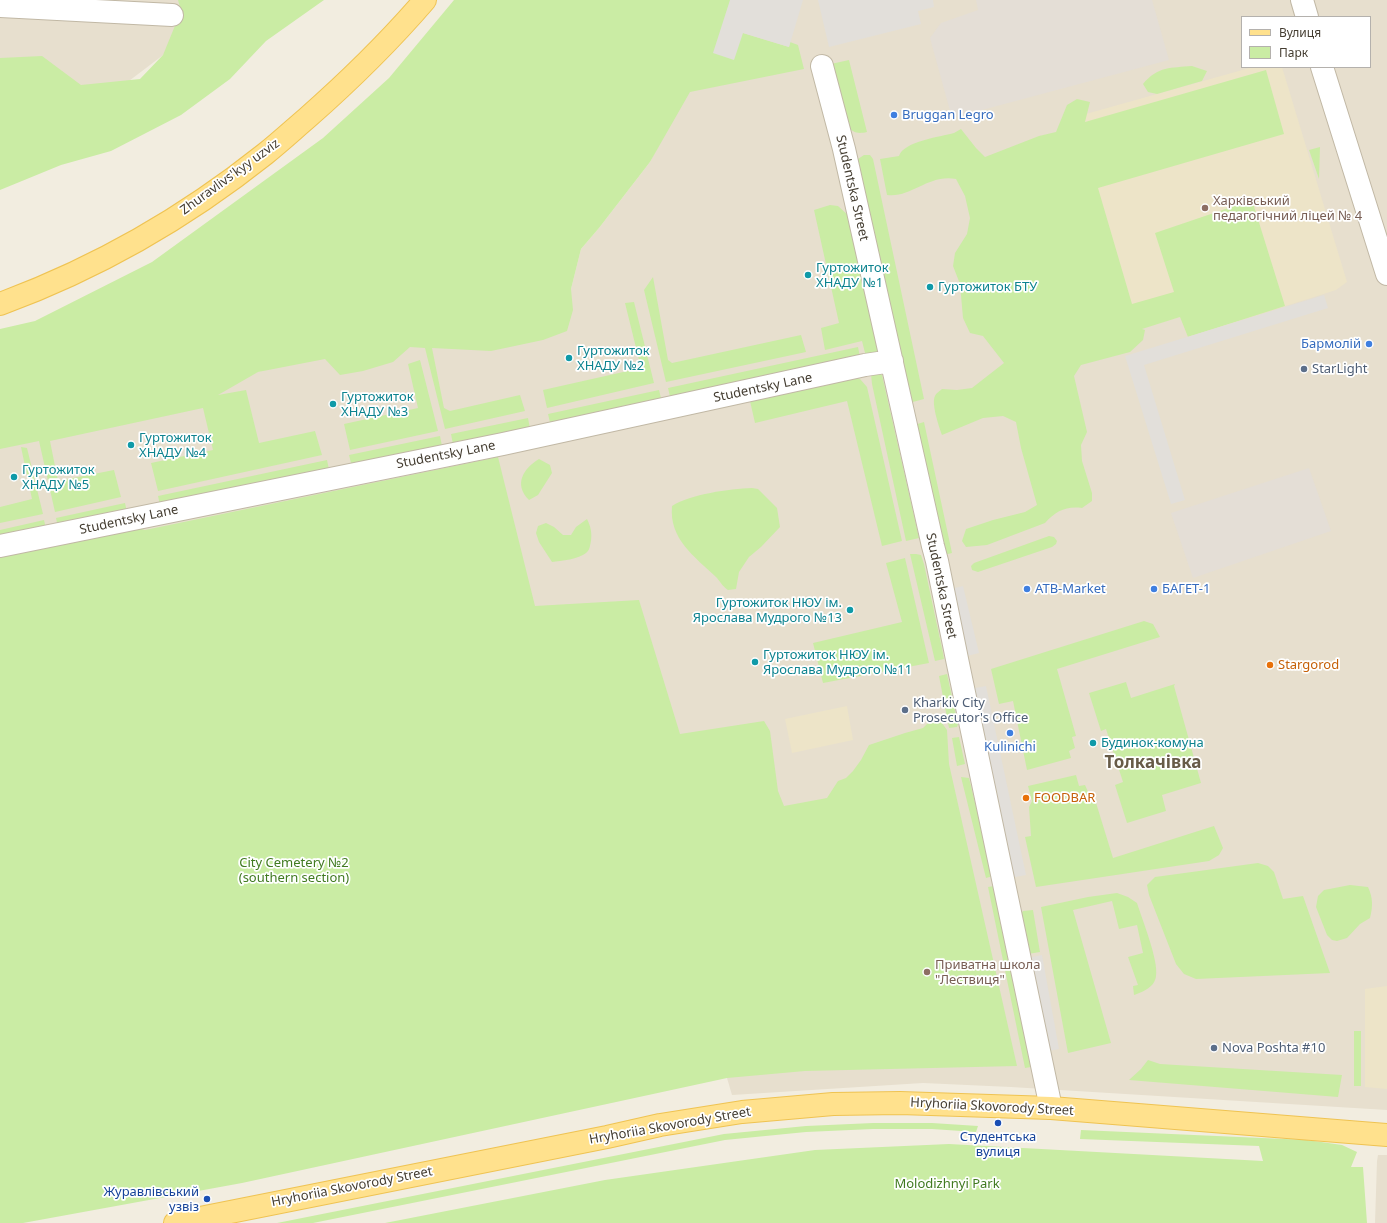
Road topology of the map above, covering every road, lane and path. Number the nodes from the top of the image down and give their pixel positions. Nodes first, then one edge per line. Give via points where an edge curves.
1 (425, 0) edge
2 (1302, 0) edge
3 (0, 6) edge
4 (172, 15) dead end
5 (1307, 16) edge
6 (822, 66) dead end
7 (1322, 68) edge
8 (1387, 274) edge
9 (0, 304) edge
10 (892, 361) junction
11 (0, 546) edge
12 (1051, 1108) junction
13 (1387, 1135) edge
14 (175, 1223) edge

1 - 9 main road, Zhuravlivs'kyy uzviz via 346,83 266,153 201,201 104,258 36,291
2 - 5 street
3 - 4 street
6 - 10 street, Studentska Street via 844,148
7 - 8 street
10 - 11 street, Studentsky Lane
10 - 12 street, Studentska Street via 937,561
12 - 13 main road, Hryhoriia Skovorody Street
12 - 14 main road, Hryhoriia Skovorody Street via 900,1103 833,1104 742,1112 660,1125

